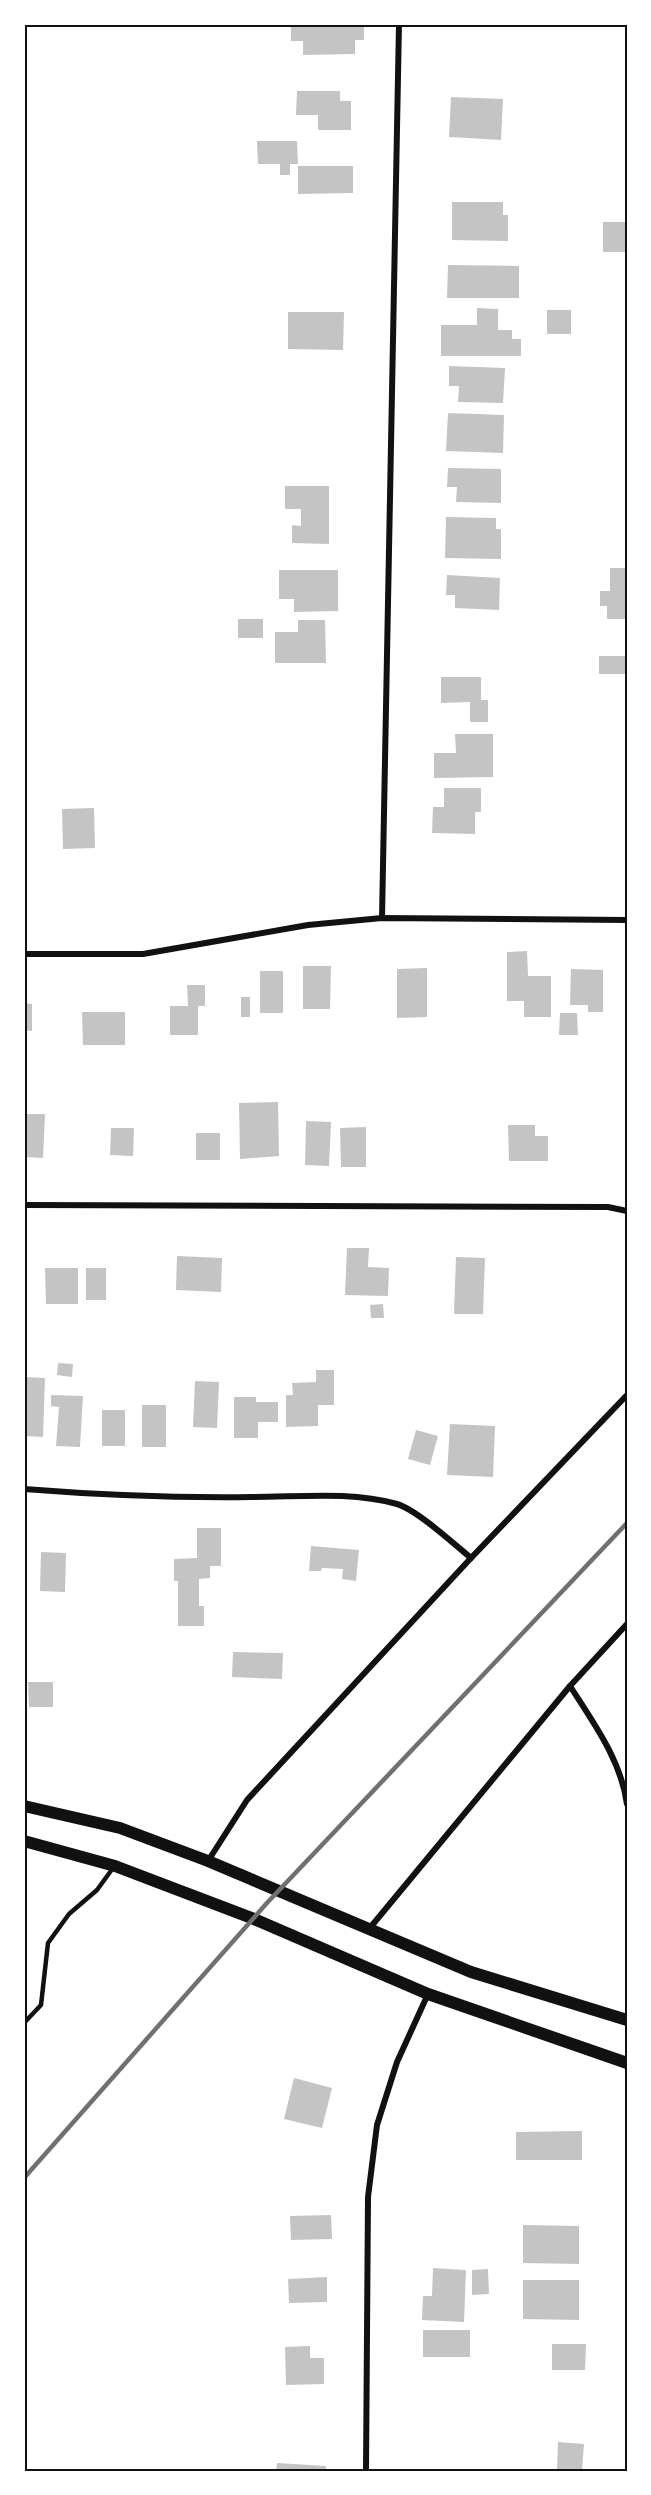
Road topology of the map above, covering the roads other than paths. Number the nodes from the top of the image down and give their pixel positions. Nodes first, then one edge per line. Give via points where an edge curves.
1 (399, 24) edge
2 (382, 918) junction
3 (627, 920) edge
4 (24, 954) edge
5 (24, 1205) edge
6 (627, 1211) edge
7 (627, 1395) edge
8 (24, 1490) edge
9 (471, 1558) junction
10 (627, 1624) edge
11 (570, 1686) junction
12 (627, 1804) edge
13 (24, 1806) edge
14 (24, 1841) edge
15 (208, 1861) junction
16 (115, 1866) junction
17 (369, 1929) junction
18 (428, 1994) junction
19 (627, 2020) edge
20 (24, 2023) edge
21 (627, 2063) edge
22 (366, 2471) edge

1 - 2 street
2 - 3 street
2 - 4 street via 308,925 143,954
5 - 6 street via 596,1207
7 - 9 street
8 - 9 street via 106,1496 352,1496 400,1504
9 - 15 street via 247,1800
10 - 11 street
11 - 12 street via 604,1740 625,1788
11 - 17 street
13 - 15 main road via 120,1828
14 - 16 main road
15 - 17 main road
16 - 18 main road via 254,1919
16 - 20 lane via 97,1890 69,1914 48,1943 41,2005
17 - 19 main road via 471,1972
18 - 21 main road
18 - 22 street via 397,2062 377,2125 368,2197

